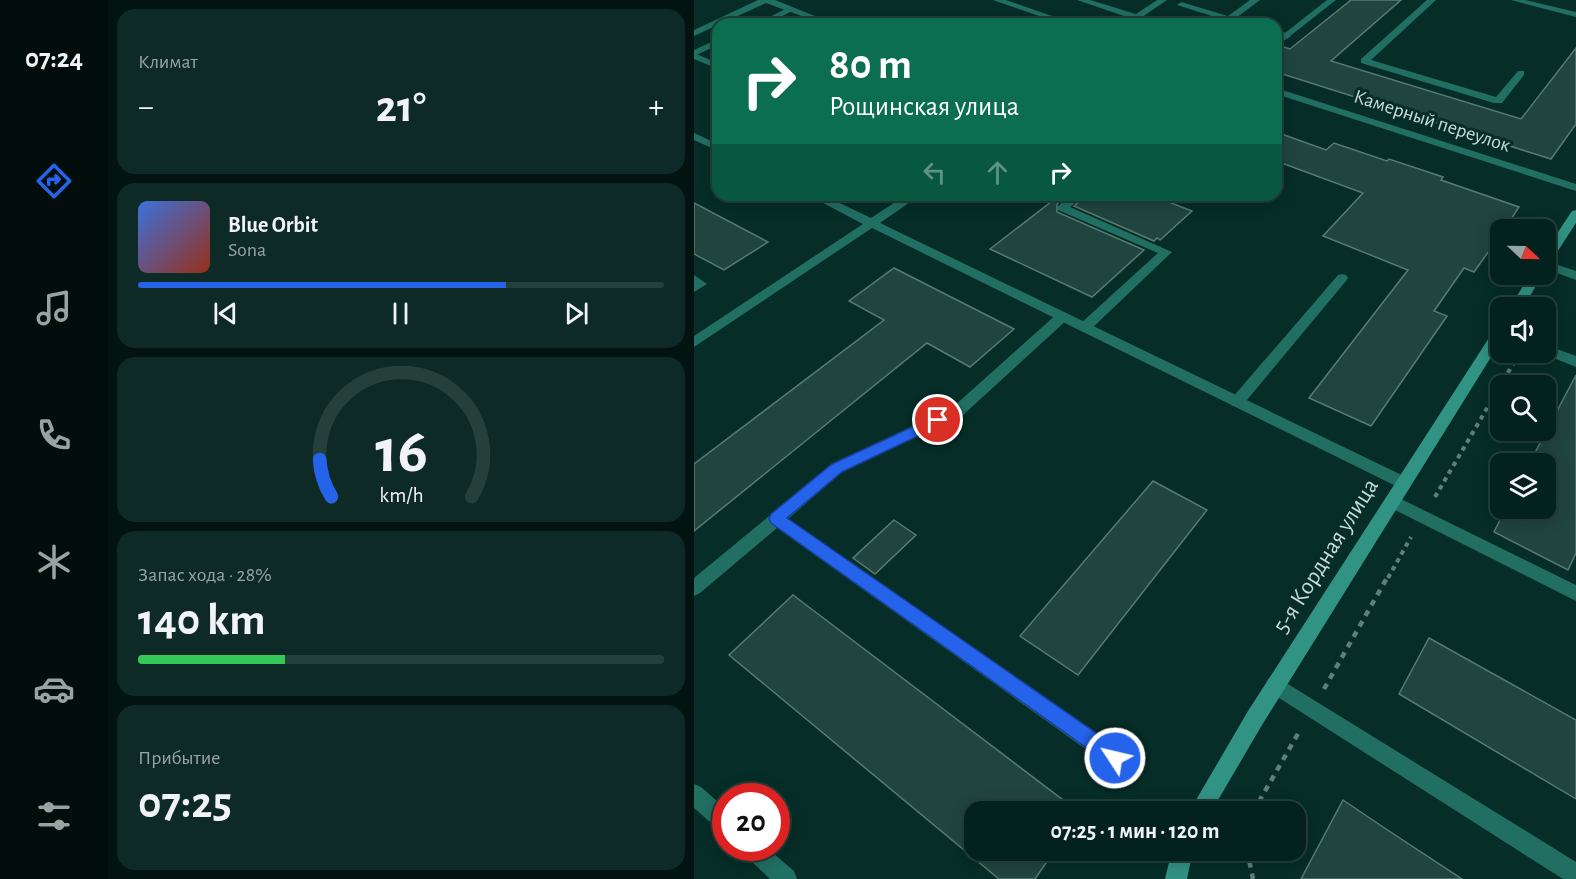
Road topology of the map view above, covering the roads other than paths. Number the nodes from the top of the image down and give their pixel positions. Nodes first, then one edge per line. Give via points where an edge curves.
1 (766, 0) edge
2 (997, 0) edge
3 (1081, 0) edge
4 (1163, 0) edge
5 (1256, 0) edge
6 (1332, 0) edge
7 (1432, 0) edge
8 (1515, 0) edge
9 (1181, 5) dead end
10 (792, 9) junction
11 (1576, 15) edge
12 (1136, 17) joint
13 (727, 18) edge
14 (773, 18) edge
15 (815, 18) edge
16 (1052, 18) edge
17 (1226, 18) edge
18 (1230, 18) edge
19 (712, 25) edge
20 (694, 33) edge
21 (1282, 35) edge
22 (1286, 36) junction
23 (1282, 39) edge
24 (712, 45) edge
25 (694, 55) edge
26 (712, 63) edge
27 (1521, 73) dead end
28 (1282, 93) edge
29 (694, 136) edge
30 (712, 145) edge
31 (1576, 188) edge
32 (826, 201) edge
33 (905, 201) edge
34 (1071, 201) edge
35 (1576, 213) edge
36 (872, 223) junction
37 (1556, 244) edge
38 (1556, 269) edge
39 (1576, 276) edge
40 (1342, 278) dead end
41 (694, 279) edge
42 (694, 288) edge
43 (1063, 316) junction
44 (1085, 327) junction
45 (694, 342) edge
46 (1490, 348) edge
47 (1556, 354) edge
48 (1576, 362) edge
49 (1237, 402) junction
50 (1404, 483) junction
51 (1393, 501) junction
52 (776, 519) junction
53 (694, 588) edge
54 (1576, 594) edge
55 (1275, 685) junction
56 (1115, 758) dead end
57 (694, 794) edge
58 (1206, 801) edge
59 (712, 810) edge
60 (766, 861) edge
61 (1180, 861) edge
62 (1576, 874) edge
63 (786, 879) edge
64 (1176, 879) edge

1 - 10 street
1 - 13 street
2 - 16 street
3 - 12 street
4 - 12 street
5 - 18 street
6 - 22 street
7 - 27 street via 1364,61 1498,101
8 - 11 street
9 - 17 street
10 - 14 street
10 - 15 street
19 - 20 street
21 - 22 street
22 - 23 street
24 - 25 street
25 - 26 street
28 - 31 street, Камерный переулок
29 - 30 street
32 - 36 street
33 - 36 street
34 - 44 street via 1062,208 1166,252
35 - 37 main road
36 - 43 street
36 - 45 street
38 - 39 street
40 - 49 street
41 - 42 street via 702,284
43 - 44 street
43 - 52 street via 958,411 837,468
44 - 49 street
46 - 50 main road, 5-я Кордная улица
47 - 48 street
49 - 50 street
50 - 51 main road, 5-я Кордная улица
51 - 54 street
51 - 55 main road, 5-я Кордная улица
52 - 53 street
52 - 56 street
55 - 58 main road, 5-я Кордная улица
55 - 62 street
57 - 59 street
60 - 63 street
61 - 64 main road

